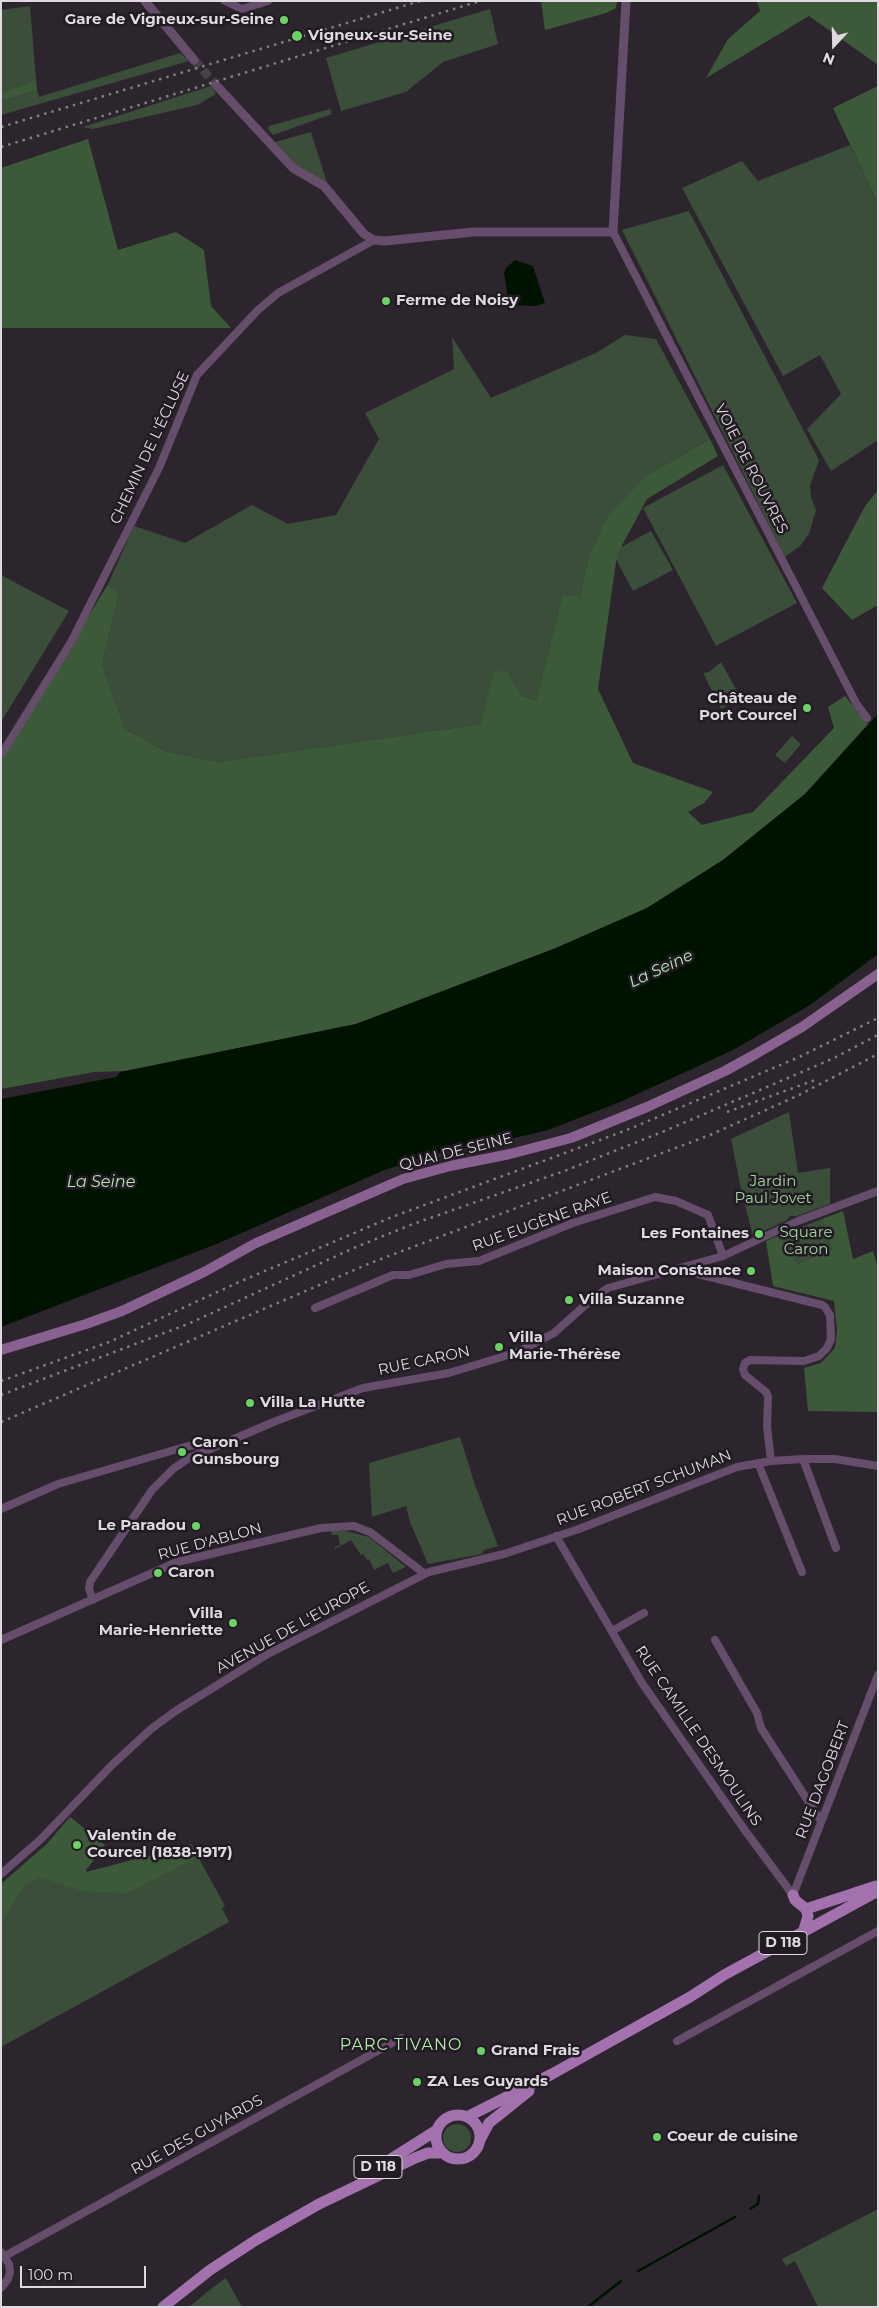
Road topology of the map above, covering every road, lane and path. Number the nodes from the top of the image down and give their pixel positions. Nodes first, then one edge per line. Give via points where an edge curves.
1 (146, 1) edge
2 (225, 1) edge
3 (268, 1) edge
4 (626, 1) edge
5 (194, 60) tunnel mouth
6 (216, 85) tunnel mouth
7 (613, 232) junction
8 (374, 240) junction
9 (867, 718) dead end
10 (1, 755) edge
11 (878, 974) edge
12 (878, 1191) edge
13 (723, 1256) junction
14 (690, 1266) junction
15 (315, 1308) dead end
16 (1, 1350) edge
17 (206, 1452) junction
18 (803, 1459) junction
19 (771, 1461) junction
20 (758, 1463) junction
21 (878, 1466) edge
22 (1, 1509) edge
23 (556, 1536) junction
24 (836, 1548) dead end
25 (802, 1572) dead end
26 (425, 1574) junction
27 (94, 1600) junction
28 (644, 1613) dead end
29 (612, 1631) junction
30 (1, 1640) edge
31 (716, 1640) dead end
32 (878, 1675) edge
33 (821, 1821) junction
34 (1, 1874) edge
35 (878, 1886) edge
36 (878, 1891) edge
37 (793, 1895) junction
38 (878, 1900) edge
39 (806, 1909) junction
40 (878, 1931) edge
41 (803, 1933) junction
42 (690, 1997) junction
43 (401, 2038) dead end
44 (677, 2041) dead end
45 (552, 2074) junction
46 (467, 2117) junction
47 (437, 2130) junction
48 (480, 2140) junction
49 (443, 2153) junction
50 (319, 2204) junction
51 (3, 2254) edge
52 (1, 2288) edge
53 (163, 2307) edge

1 - 5 street
2 - 3 street via 242,9
4 - 7 street
6 - 8 street via 293,168 324,186 364,234
7 - 8 street via 473,232
7 - 9 street, VOIE DE ROUVRES via 856,703
8 - 10 street, CHEMIN DE L'ÉCLUSE via 278,293 197,375 159,468 71,642
11 - 16 main road, QUAI DE SEINE via 754,1055 647,1107 571,1138 403,1179 256,1243 122,1311
12 - 13 street, RUE CARON via 798,1221
13 - 14 street, RUE CARON
13 - 15 street, RUE EUGÈNE RAYE via 708,1214 676,1201 655,1197 573,1223 480,1261 446,1264 409,1275 393,1275
14 - 17 street, RUE CARON via 608,1289 554,1333 518,1352 449,1373 363,1388
14 - 19 street via 698,1274 822,1305 828,1310 831,1339 819,1356 804,1361 750,1360 745,1363 745,1374 768,1397
17 - 22 street via 197,1445 188,1446 58,1484
17 - 27 street, RUE CARON via 173,1469 152,1490 90,1582
18 - 19 street, RUE ROBERT SCHUMAN
18 - 21 street, RUE ROBERT SCHUMAN
18 - 24 street
19 - 20 street, RUE ROBERT SCHUMAN
20 - 23 street, RUE ROBERT SCHUMAN via 717,1473
20 - 25 street
23 - 26 street, RUE ROBERT SCHUMAN via 504,1554
23 - 29 street, RUE CAMILLE DESMOULINS
26 - 27 street, RUE D'ABLON via 374,1534 354,1526 336,1526 177,1562
26 - 34 street, AVENUE DE L'EUROPE via 266,1655 176,1710 112,1765 40,1840
27 - 30 street, RUE D'ABLON
28 - 29 street
29 - 37 street, RUE CAMILLE DESMOULINS via 642,1683
31 - 33 street via 757,1713 761,1728
32 - 33 street, RUE DAGOBERT
33 - 37 street, RUE DAGOBERT
35 - 39 main road
36 - 41 main road, D 118
37 - 39 main road
38 - 42 main road, D 118 via 728,1981
39 - 41 main road via 808,1921
40 - 44 street
41 - 42 main road, D 118
42 - 45 main road, D 118
43 - 51 street, RUE DES GUYARDS
45 - 46 main road, D 118
45 - 48 main road, D 118 via 489,2123
46 - 47 main road via 448,2117
46 - 48 main road via 478,2127
47 - 49 main road via 436,2142
47 - 50 main road, D 118
48 - 49 main road via 467,2157 453,2158
49 - 50 main road, D 118 via 415,2158
50 - 53 main road, D 118 via 217,2265
51 - 52 street via 10,2272

